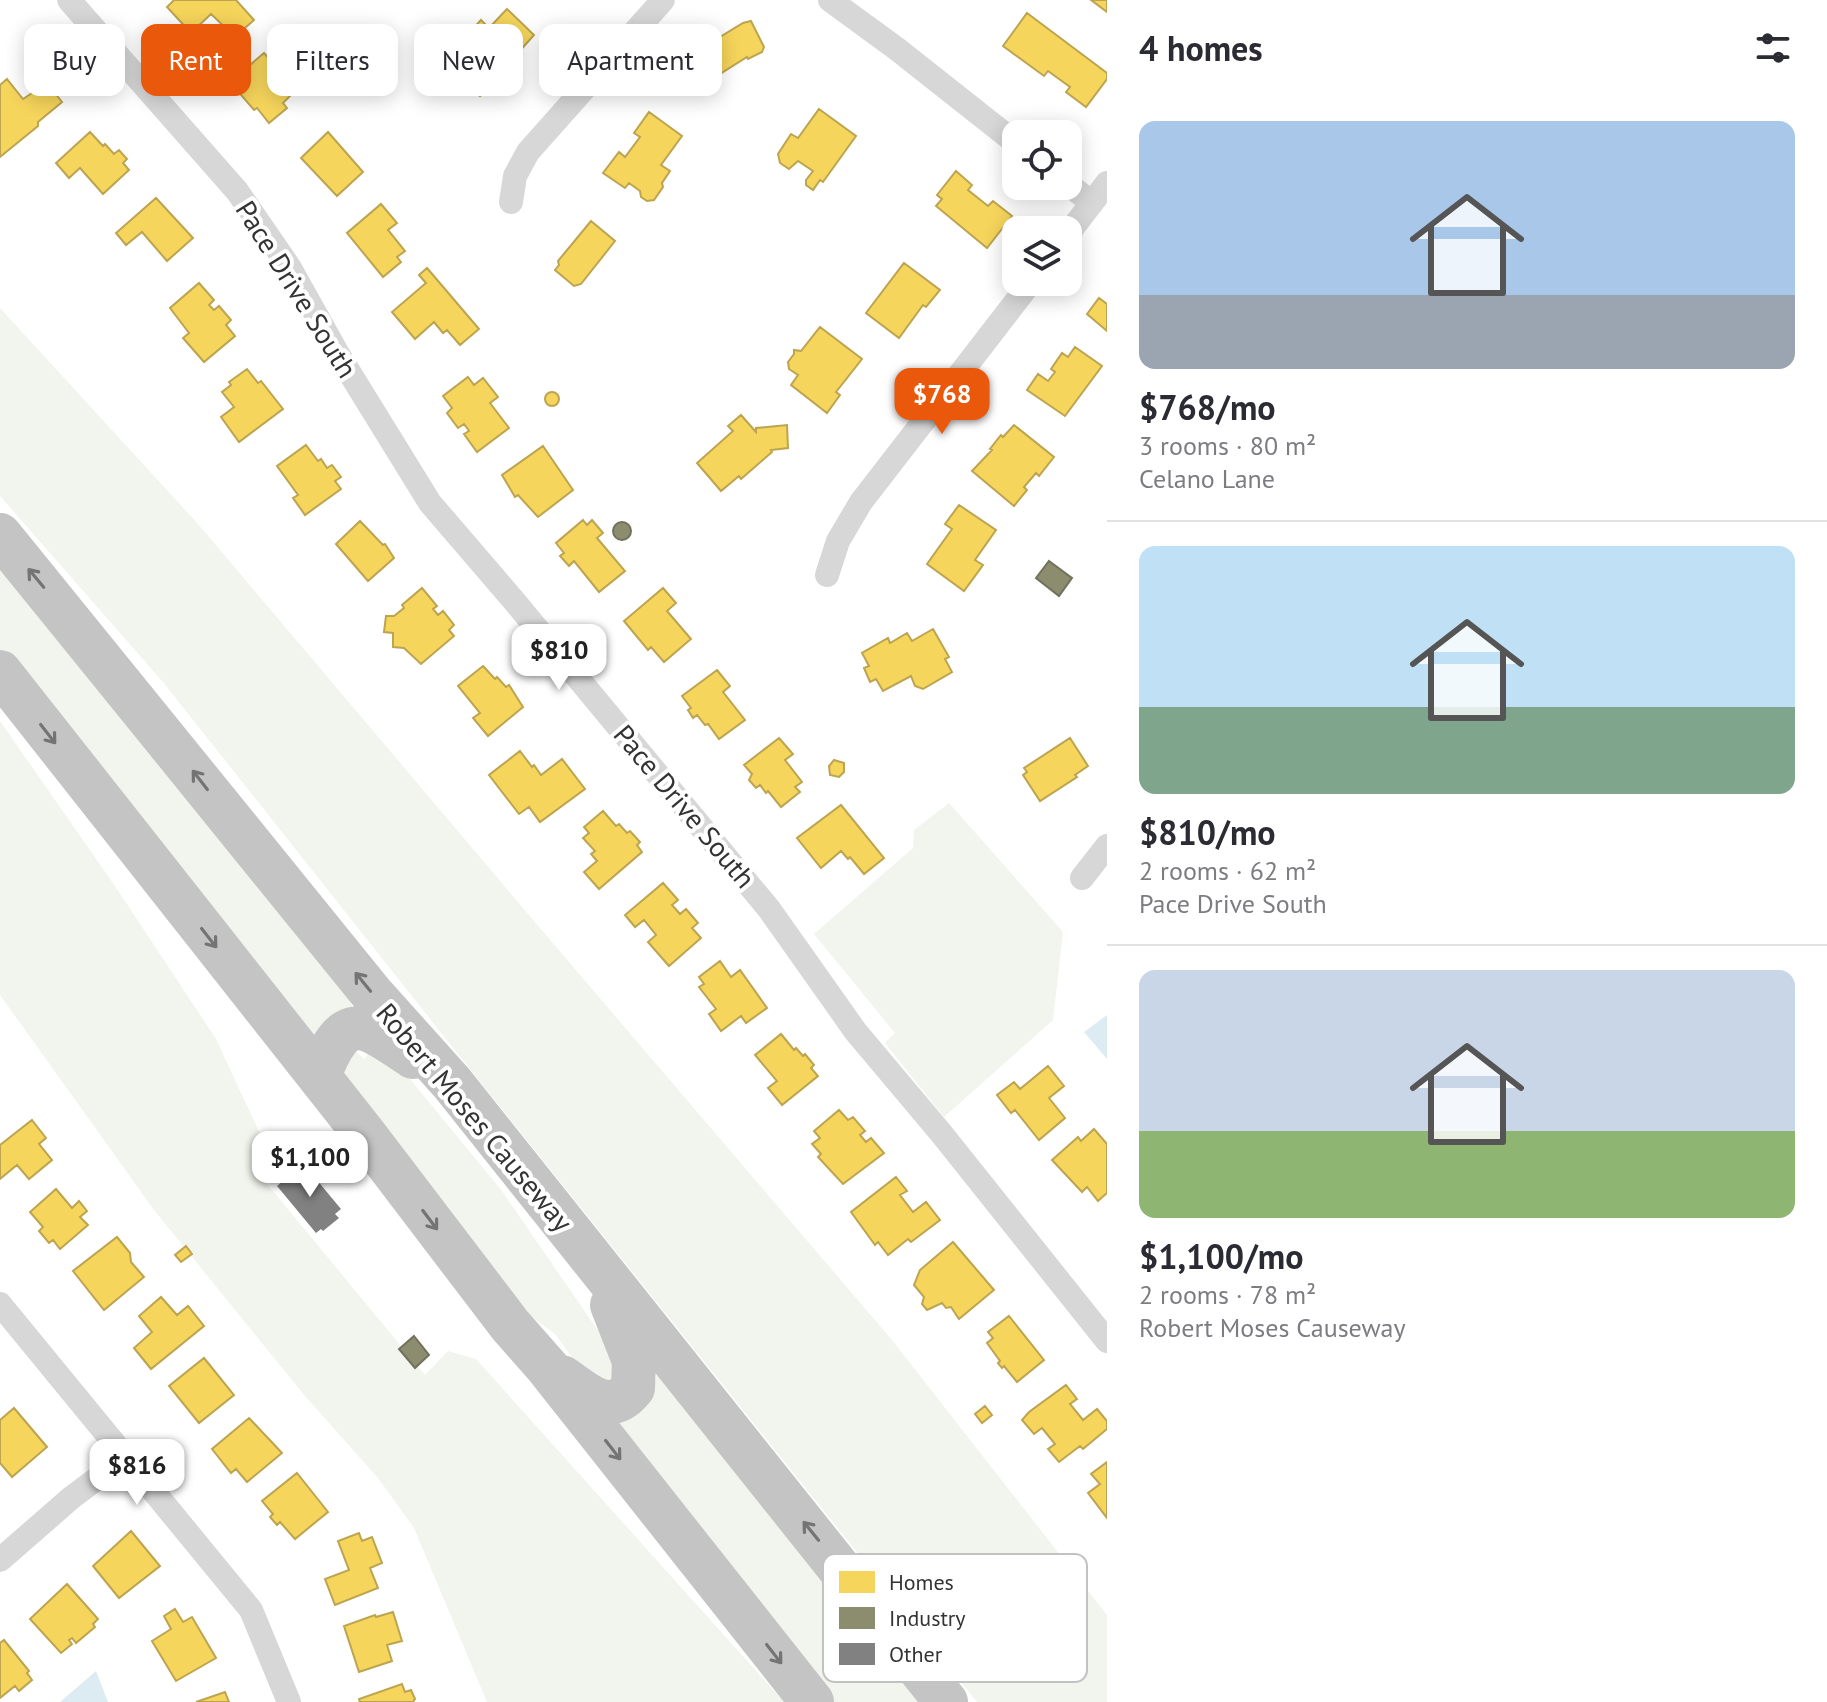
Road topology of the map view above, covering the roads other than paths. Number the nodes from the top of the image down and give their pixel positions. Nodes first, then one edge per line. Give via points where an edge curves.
1 (69, 0) edge
2 (663, 0) edge
3 (830, 0) edge
4 (1002, 132) edge
5 (1107, 183) edge
6 (1082, 195) edge
7 (511, 202) dead end
8 (1092, 203) junction
9 (1082, 216) edge
10 (1020, 296) edge
11 (0, 535) edge
12 (827, 575) dead end
13 (0, 672) edge
14 (1107, 846) edge
15 (1082, 878) dead end
16 (319, 1076) junction
17 (452, 1083) junction
18 (597, 1265) junction
19 (0, 1304) edge
20 (1107, 1341) edge
21 (547, 1367) junction
22 (127, 1456) junction
23 (828, 1554) edge
24 (0, 1560) edge
25 (930, 1682) edge
26 (289, 1702) edge
27 (812, 1702) edge
28 (946, 1702) edge

1 - 20 street, Pace Drive South via 237,191 290,268 430,503 769,909 856,1032
2 - 7 street via 528,152 515,176
3 - 4 street
5 - 8 street
6 - 8 street
8 - 9 street
10 - 12 street via 861,502 838,541
17 -> 11 highway, Robert Moses Causeway via 373,995
13 -> 16 highway
14 - 15 street
16 - 17 highway via 339,1037 366,1028
16 -> 21 highway
17 - 18 highway, Robert Moses Causeway
18 - 21 highway via 634,1361 633,1388 622,1400 605,1403
23 -> 18 highway, Robert Moses Causeway
19 - 22 street
21 -> 27 highway
22 - 24 street
22 - 26 street via 251,1610
28 -> 25 highway, Robert Moses Causeway

